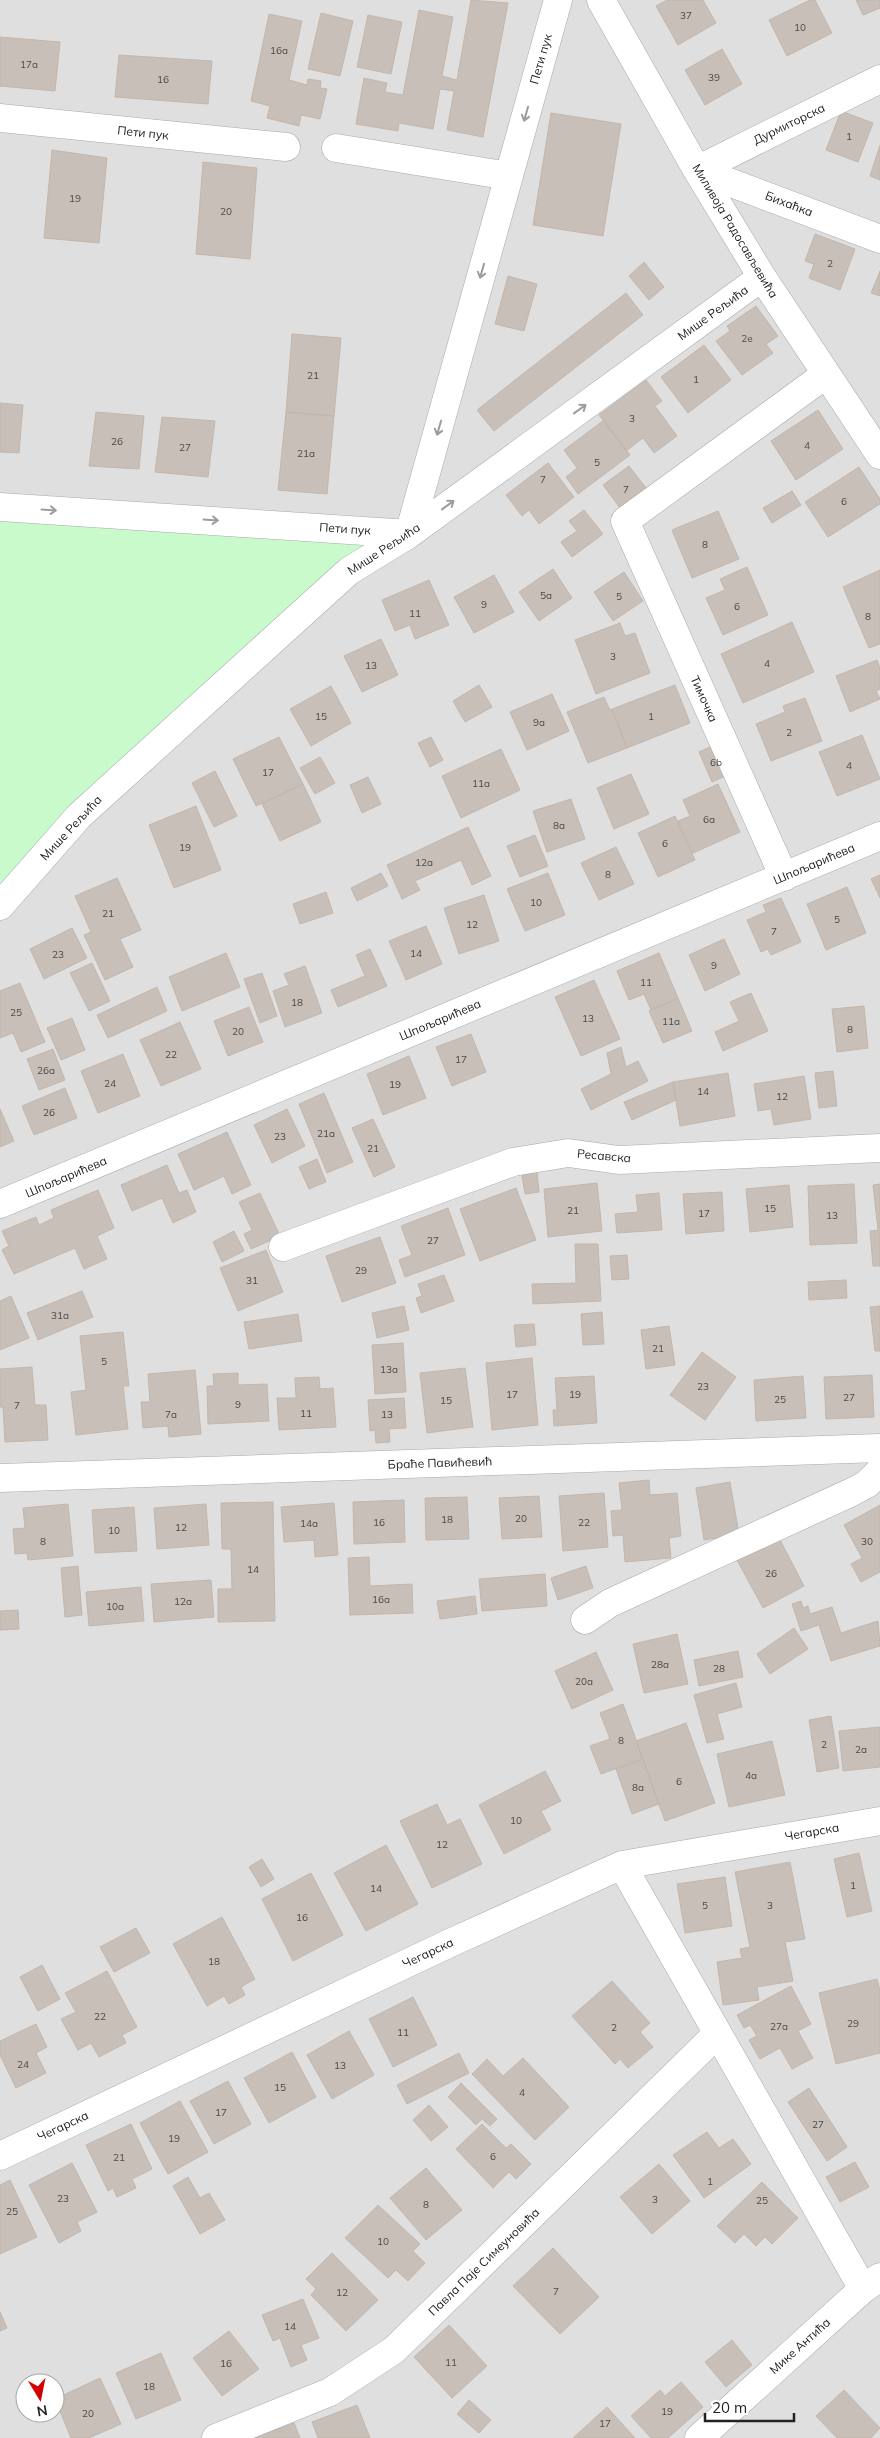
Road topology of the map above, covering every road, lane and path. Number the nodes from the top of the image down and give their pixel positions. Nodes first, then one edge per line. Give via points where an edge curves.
1 (558, 0) edge
2 (601, 0) edge
3 (880, 79) edge
4 (0, 118) edge
5 (286, 147) dead end
6 (336, 148) dead end
7 (697, 170) junction
8 (509, 176) junction
9 (880, 239) edge
10 (762, 277) junction
11 (825, 375) junction
12 (880, 455) edge
13 (0, 506) edge
14 (409, 534) junction
15 (880, 836) edge
16 (784, 876) junction
17 (0, 906) edge
18 (880, 1148) edge
19 (0, 1204) edge
20 (283, 1247) dead end
21 (880, 1448) edge
22 (880, 1470) edge
23 (0, 1478) edge
24 (586, 1620) dead end
25 (880, 1821) edge
26 (622, 1865) junction
27 (717, 2034) junction
28 (0, 2156) edge
29 (872, 2283) edge
30 (216, 2438) edge
31 (699, 2438) edge

1 -> 8 street, Пети пук
2 - 7 street, Миливоја Радосављевића
3 - 7 street, Дурмиторска
4 - 5 street, Пети пук
6 - 8 street
7 - 9 street, Бихаћка
7 - 10 street, Миливоја Радосављевића
8 -> 14 street, Пети пук
10 - 11 street, Миливоја Радосављевића
14 -> 10 street, Мише Рељића
11 - 12 street, Миливоја Радосављевића
11 - 16 street, Тимочка via 625,521
13 -> 14 street, Пети пук
14 - 17 street, Мише Рељића via 349,571 86,810
15 - 16 street, Шпољарићева
16 - 19 street, Шпољарићева
18 - 20 street, Ресавска via 619,1160 568,1153 513,1162
21 - 23 street, Браће Павићевић
22 - 24 street via 868,1484 610,1603
25 - 26 street, Чегарска
26 - 27 street
26 - 28 street, Чегарска
27 - 29 street
27 - 30 street, Павла Паје Симеуновића via 394,2350 330,2392
29 - 31 street, Мике Антића

